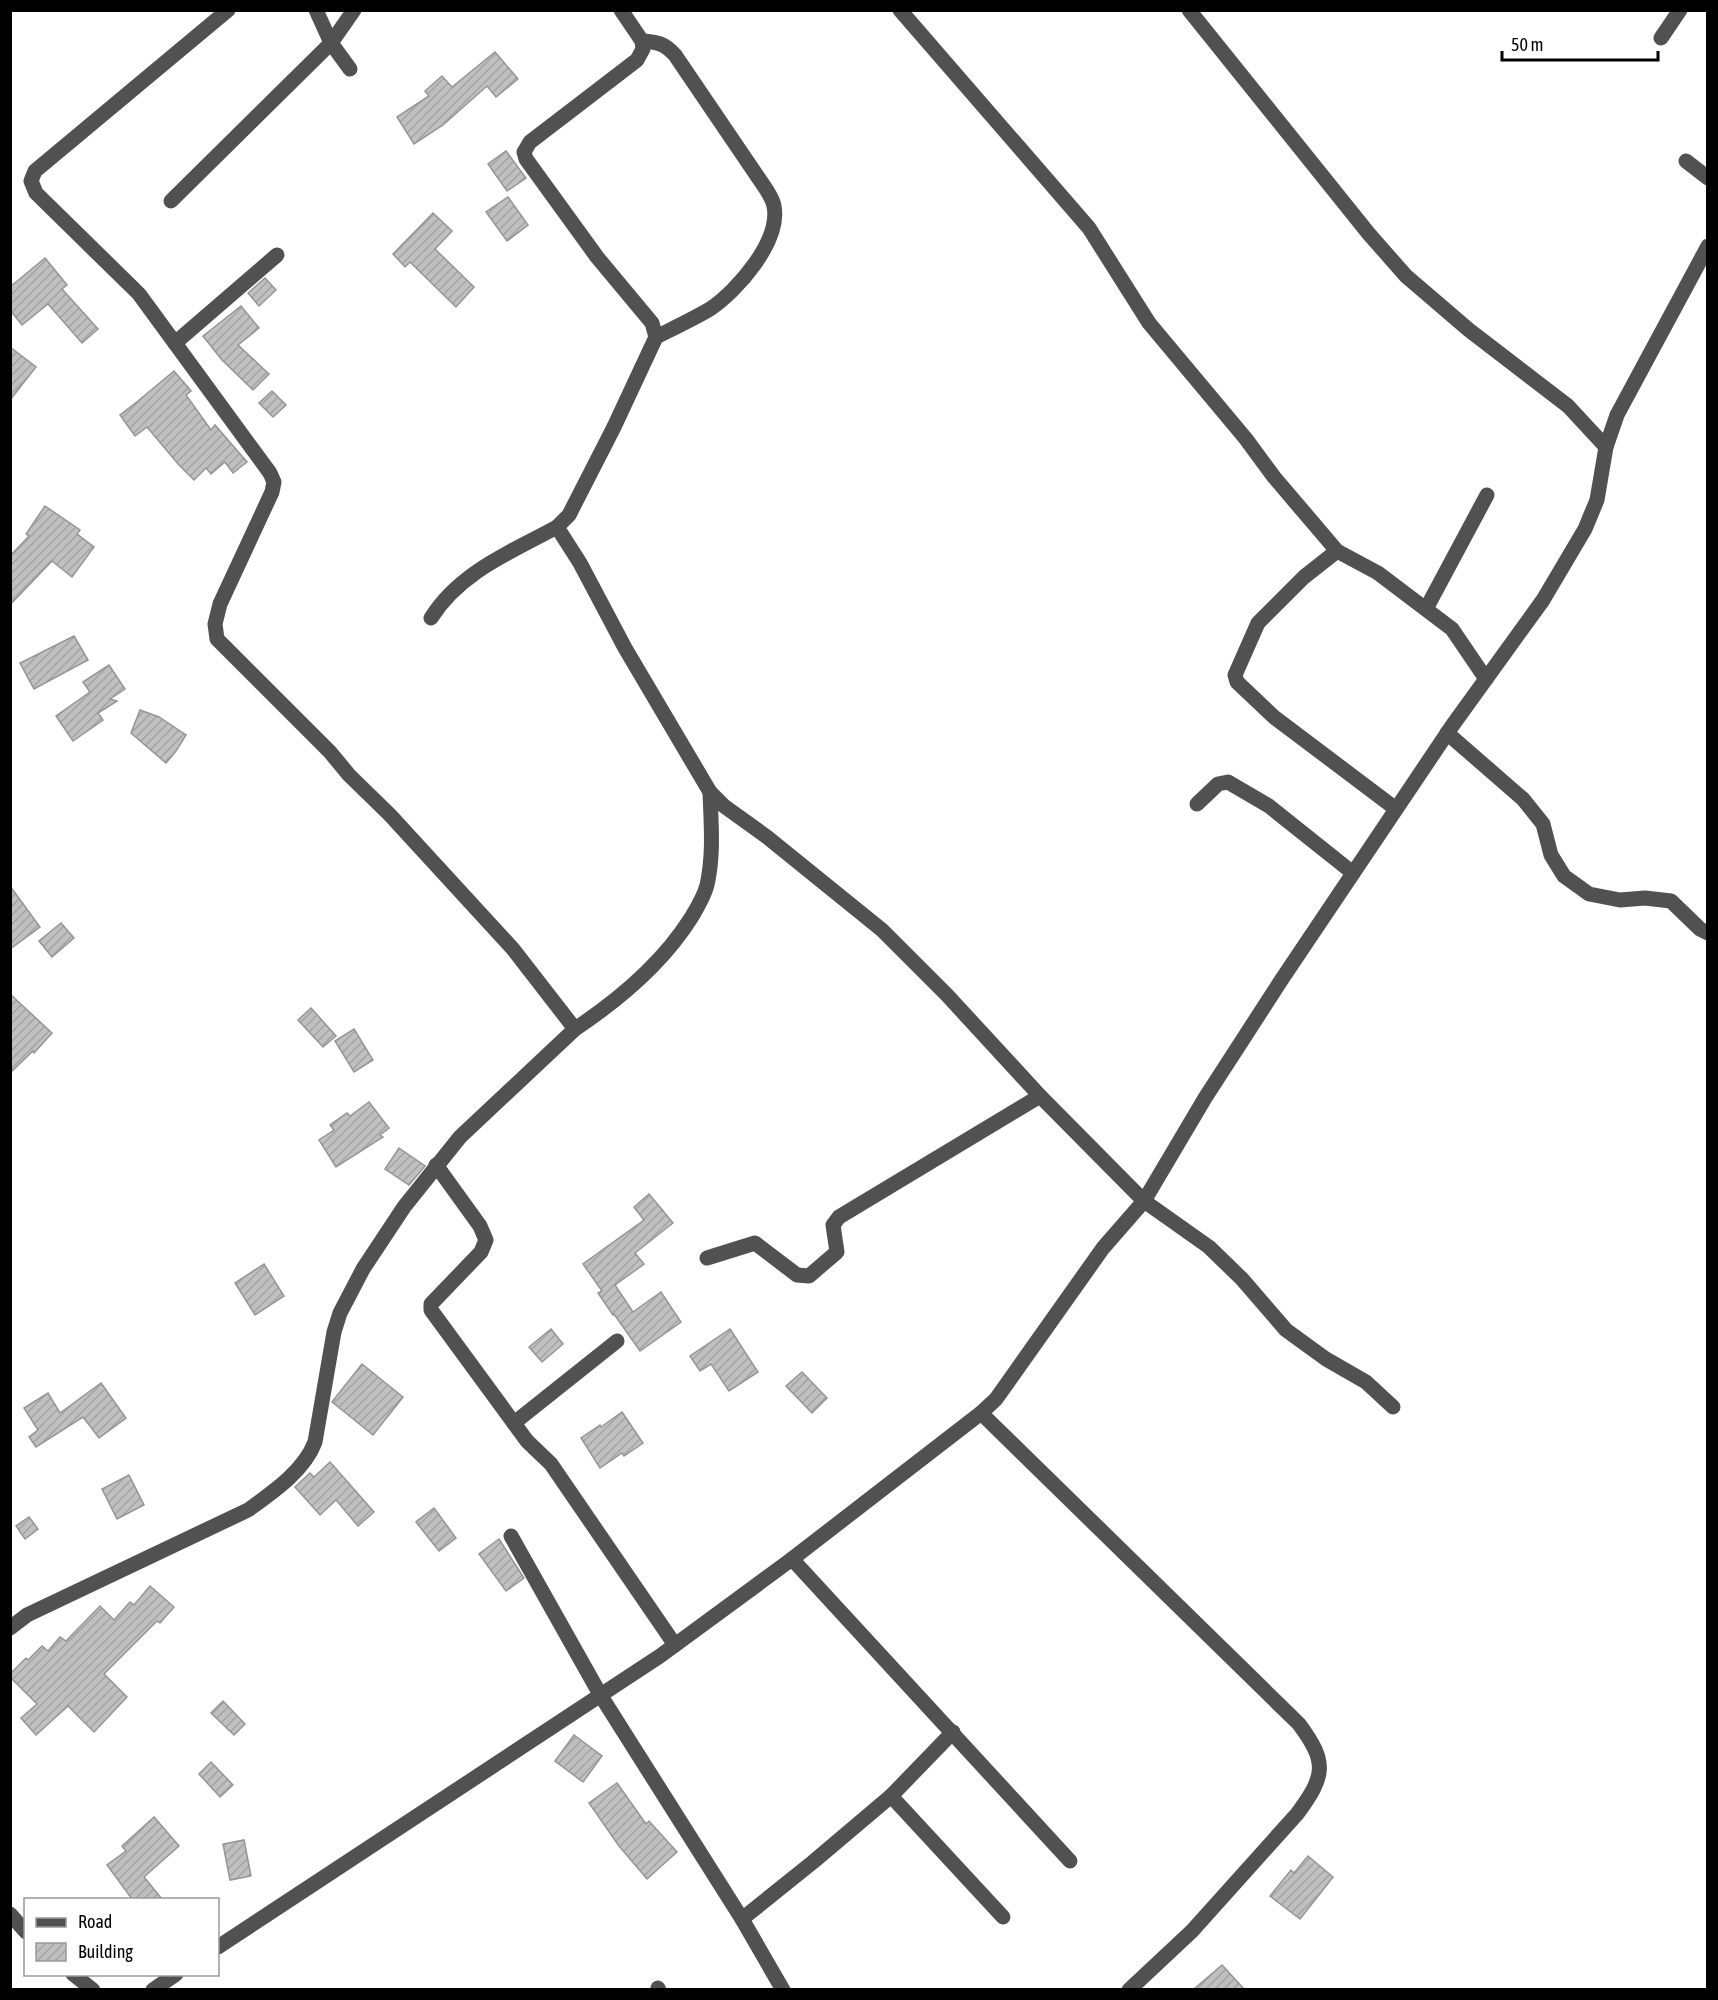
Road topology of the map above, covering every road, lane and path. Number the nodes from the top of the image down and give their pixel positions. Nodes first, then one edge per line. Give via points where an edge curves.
1 (228, 10) edge
2 (316, 10) edge
3 (354, 10) edge
4 (621, 10) edge
5 (900, 10) edge
6 (1189, 10) edge
7 (1680, 10) edge
8 (1661, 38) dead end
9 (642, 41) junction
10 (331, 43) junction
11 (350, 69) dead end
12 (1686, 161) dead end
13 (1707, 178) edge
14 (171, 201) dead end
15 (1707, 246) edge
16 (277, 255) dead end
17 (656, 337) junction
18 (175, 343) junction
19 (1606, 447) junction
20 (1487, 495) dead end
21 (557, 528) junction
22 (1337, 551) junction
23 (1426, 609) junction
24 (431, 618) dead end
25 (1486, 679) junction
26 (1447, 733) junction
27 (711, 792) junction
28 (1197, 804) dead end
29 (1396, 809) junction
30 (1353, 873) junction
31 (1707, 933) edge
32 (575, 1029) junction
33 (1040, 1096) junction
34 (436, 1165) junction
35 (1144, 1201) junction
36 (707, 1258) dead end
37 (617, 1341) dead end
38 (1393, 1407) dead end
39 (981, 1413) junction
40 (514, 1423) junction
41 (511, 1536) dead end
42 (792, 1559) junction
43 (10, 1628) edge
44 (675, 1645) junction
45 (602, 1696) junction
46 (953, 1732) junction
47 (891, 1796) junction
48 (1070, 1861) dead end
49 (10, 1914) edge
50 (1003, 1917) dead end
51 (742, 1919) junction
52 (24, 1930) edge
53 (219, 1946) edge
54 (76, 1976) edge
55 (173, 1976) edge
56 (93, 1989) edge
57 (153, 1989) edge
58 (783, 1989) edge
59 (1130, 1989) edge

1 - 18 street via 35,171 31,181 36,193 139,294
2 - 10 street
3 - 10 street
4 - 9 street
5 - 22 street via 1089,228 1149,323
6 - 19 street via 1406,276 1568,406
7 - 8 street
9 - 17 street via 643,49 637,60 530,142 524,152 597,257 652,323
9 - 17 street via 666,45 675,54 774,206 772,230 762,254 737,286 710,308
10 - 11 street
10 - 14 street
12 - 13 street
15 - 19 street via 1617,415
16 - 18 street
17 - 21 street via 569,515
18 - 32 street via 274,482 220,603 215,624 217,639 390,815 513,950
19 - 25 street via 1597,500 1585,529 1543,600
20 - 23 street
21 - 24 street via 471,575 441,602
21 - 27 street
22 - 23 street via 1378,573
22 - 29 street via 1274,604 1258,623 1235,675 1237,682 1274,717
23 - 25 street via 1452,629
25 - 26 street
26 - 29 street
26 - 31 street via 1523,800 1544,824 1551,855 1564,876 1589,894 1620,900 1671,901
27 - 32 street via 712,843 699,905 659,960 605,1009
27 - 33 street via 882,930
28 - 30 street via 1218,784 1228,782 1269,806
29 - 30 street
30 - 35 street via 1205,1098
32 - 34 street
33 - 35 street
33 - 36 street via 839,1217 833,1225 837,1252 809,1276 798,1275 755,1243
34 - 40 street via 486,1240 481,1252 431,1304 431,1310
34 - 43 street via 363,1269 340,1313 315,1442 302,1464 248,1510 27,1615
35 - 38 street via 1209,1247 1286,1330 1366,1382
35 - 39 street via 1103,1248 996,1399
37 - 40 street
39 - 42 street
39 - 59 street via 1299,1724 1321,1764 1318,1781 1298,1814 1192,1931
40 - 44 street via 551,1464
41 - 45 street
42 - 44 street
42 - 46 street
44 - 45 street
45 - 51 street
45 - 53 street
46 - 47 street
46 - 48 street
47 - 50 street
47 - 51 street
49 - 52 street
51 - 58 street
54 - 56 street
55 - 57 street

